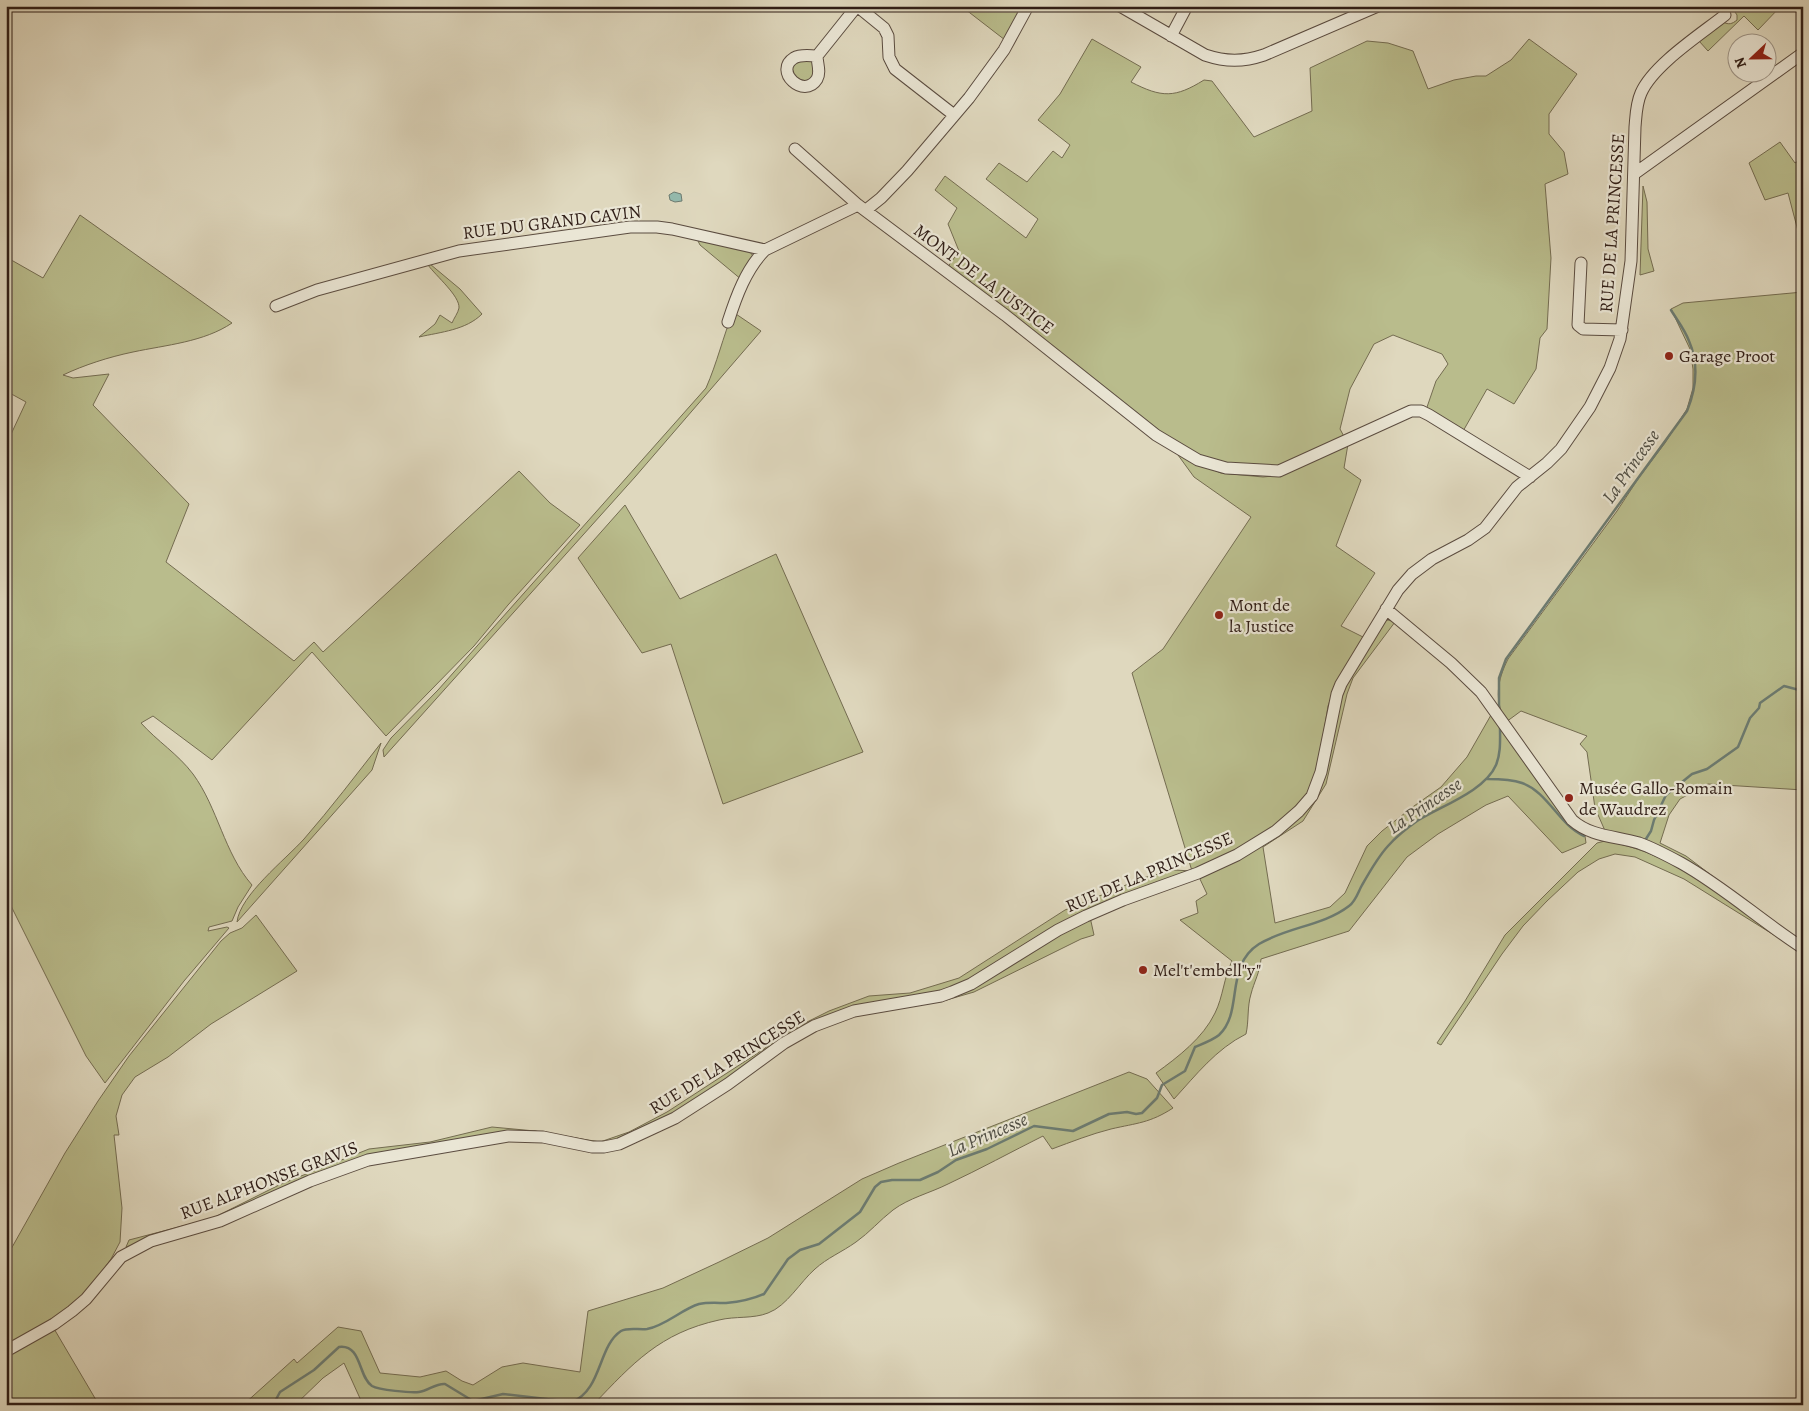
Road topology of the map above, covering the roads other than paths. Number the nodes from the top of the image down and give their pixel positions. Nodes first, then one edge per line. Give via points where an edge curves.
1 (1028, 6) edge
2 (1120, 6) edge
3 (1187, 6) edge
4 (1378, 6) edge
5 (1726, 14) dead end
6 (1171, 36) junction
7 (1803, 53) edge
8 (818, 56) dead end
9 (954, 115) junction
10 (795, 149) dead end
11 (1634, 174) junction
12 (862, 208) junction
13 (765, 250) junction
14 (1580, 263) dead end
15 (276, 306) dead end
16 (728, 322) dead end
17 (1622, 330) junction
18 (1530, 477) junction
19 (1386, 609) junction
20 (1803, 948) edge
21 (611, 1146) joint
22 (6, 1351) edge

1 - 9 street via 1004,50
2 - 6 street
3 - 6 street
4 - 6 street via 1250,60 1213,58
5 - 11 street, RUE DE LA PRINCESSE via 1660,66 1645,85 1637,106
7 - 11 street
8 - 9 street via 857,6 884,28 888,36 889,57 895,69
9 - 12 street via 881,198
10 - 12 street
11 - 17 street, RUE DE LA PRINCESSE via 1631,261
12 - 13 street
12 - 18 street, MONT DE LA JUSTICE via 1006,315 1156,436 1209,464 1279,470 1417,410
13 - 15 street, RUE DU GRAND CAVIN via 672,229 630,227 459,251 317,290
13 - 16 street via 748,275
14 - 17 street via 1578,325 1583,329
17 - 18 street, RUE DE LA PRINCESSE via 1610,368 1580,424 1561,449
18 - 19 street, RUE DE LA PRINCESSE via 1517,487 1477,534 1412,574
19 - 20 street via 1481,692 1580,827 1640,844 1680,863 1724,890
19 - 21 street, RUE DE LA PRINCESSE via 1337,694 1312,796 1276,831 1221,863 1072,923 958,990 941,996 854,1011 814,1026 675,1118
21 - 22 street, RUE ALPHONSE GRAVIS via 592,1147 533,1136 508,1136 350,1165 220,1221 160,1238 126,1254 77,1307

